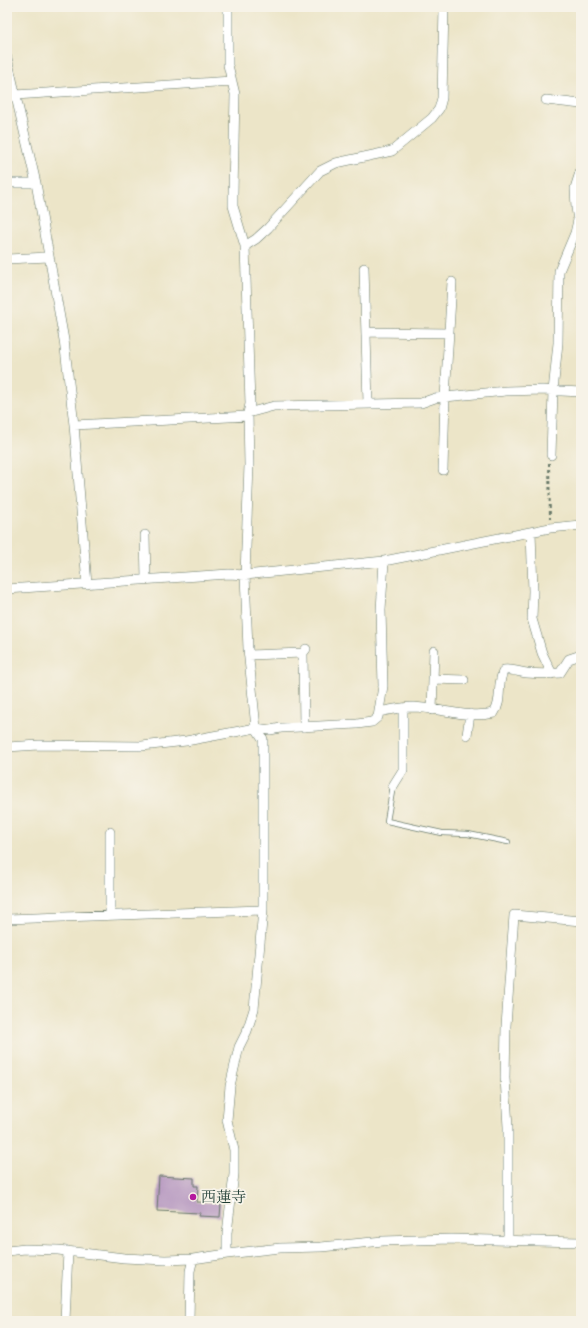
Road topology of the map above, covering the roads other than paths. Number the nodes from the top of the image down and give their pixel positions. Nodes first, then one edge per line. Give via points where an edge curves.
1 (228, 7) edge
2 (444, 7) edge
3 (7, 58) edge
4 (232, 81) junction
5 (15, 95) junction
6 (546, 100) dead end
7 (581, 104) edge
8 (581, 169) edge
9 (7, 183) edge
10 (36, 183) junction
11 (578, 192) edge
12 (245, 246) junction
13 (49, 257) junction
14 (7, 259) edge
15 (364, 268) dead end
16 (452, 282) dead end
17 (366, 332) junction
18 (449, 333) junction
19 (553, 391) junction
20 (581, 392) edge
21 (445, 397) junction
22 (368, 403) junction
23 (248, 415) junction
24 (74, 425) junction
25 (551, 455) road end
26 (443, 470) dead end
27 (581, 525) edge
28 (531, 532) junction
29 (145, 535) dead end
30 (384, 561) junction
31 (245, 575) junction
32 (146, 580) junction
33 (86, 584) junction
34 (7, 590) edge
35 (434, 650) dead end
36 (249, 655) junction
37 (581, 655) edge
38 (552, 674) junction
39 (433, 679) junction
40 (464, 680) dead end
41 (403, 708) junction
42 (432, 710) junction
43 (379, 712) junction
44 (470, 714) junction
45 (304, 727) junction
46 (256, 728) junction
47 (467, 735) dead end
48 (7, 747) edge
49 (393, 786) joint
50 (110, 832) dead end
51 (508, 842) dead end
52 (263, 910) junction
53 (110, 914) junction
54 (7, 919) edge
55 (581, 921) edge
56 (508, 1240) junction
57 (581, 1242) edge
58 (7, 1251) edge
59 (68, 1251) junction
60 (227, 1254) junction
61 (192, 1259) junction
62 (65, 1321) edge
63 (189, 1321) edge

1 - 4 street via 227,53
2 - 12 street via 442,98 439,109 432,118 392,151 336,163 320,171 268,228
3 - 5 street
4 - 5 street
4 - 12 street via 233,206
5 - 10 street
6 - 7 street
8 - 11 street via 575,188
9 - 10 street
10 - 13 street
11 - 19 street via 578,220 575,233 559,271 558,343
12 - 23 street via 250,404
13 - 14 street
13 - 24 street via 64,340
15 - 17 street
16 - 18 street
17 - 18 street
17 - 22 street
18 - 21 street
19 - 20 street
19 - 21 street via 506,391
19 - 25 street
21 - 22 street via 421,403
21 - 26 street
22 - 23 street via 274,406
23 - 24 street
23 - 31 street
24 - 33 street
27 - 28 street
28 - 30 street
28 - 38 street via 532,619 542,653
29 - 32 street
30 - 31 street
30 - 43 street via 381,610 382,686
31 - 32 street
31 - 36 street
32 - 33 street
33 - 34 street
35 - 39 street
36 - 45 street via 304,651
36 - 46 street
37 - 38 street via 569,659 560,673
38 - 44 street via 504,670 500,676 498,703 494,713
39 - 40 street
39 - 42 street
41 - 42 street
41 - 43 street
41 - 49 street via 403,770
42 - 44 street
43 - 45 street via 378,717 372,722
44 - 47 street
45 - 46 street via 270,730
46 - 48 street via 142,746
46 - 52 street via 263,739
49 - 51 lane via 387,821
50 - 53 street
52 - 53 street
52 - 60 street via 254,1009 239,1047 230,1086 227,1120 234,1150 234,1174 226,1233
53 - 54 street
55 - 56 street via 514,915 505,1078 508,1127
56 - 57 street
56 - 60 street via 384,1241
58 - 59 street
59 - 61 street via 124,1258
59 - 62 street
60 - 61 street
61 - 63 street

